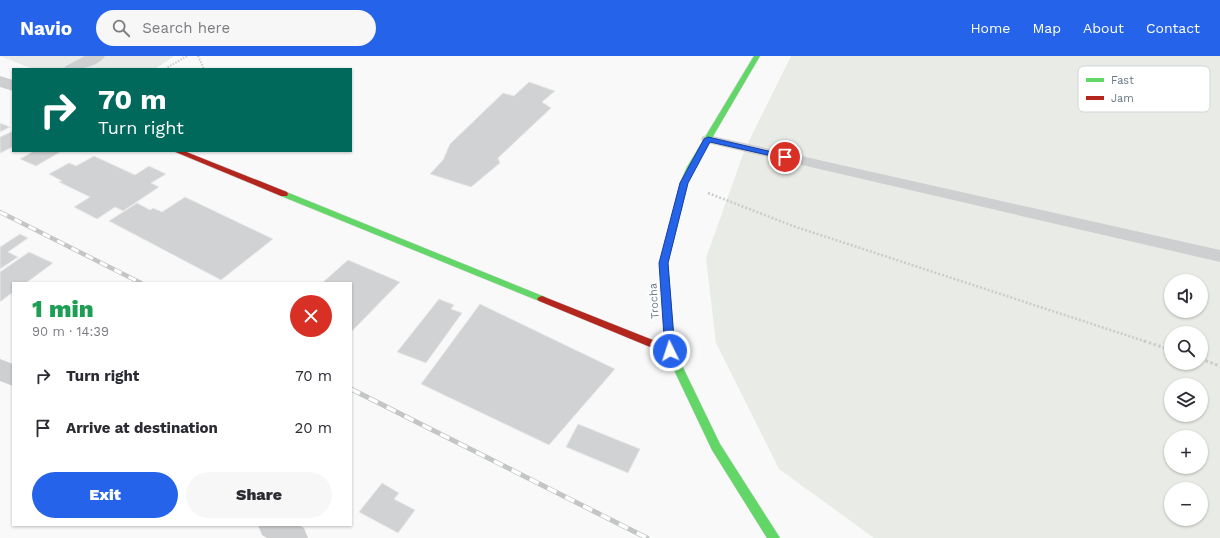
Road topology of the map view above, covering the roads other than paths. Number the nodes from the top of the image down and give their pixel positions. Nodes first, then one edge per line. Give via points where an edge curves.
1 (97, 56) edge
2 (757, 56) edge
3 (73, 68) edge
4 (0, 81) edge
5 (12, 86) edge
6 (708, 139) junction
7 (180, 152) edge
8 (1220, 256) edge
9 (670, 351) junction
10 (0, 369) edge
11 (12, 375) edge
12 (274, 526) edge
13 (294, 538) edge
14 (774, 538) edge

1 - 3 street
2 - 6 street, Trocha
4 - 5 street
6 - 8 lane
6 - 9 street, Trocha via 684,183 664,263
7 - 9 street
9 - 14 street, Trocha via 716,447
10 - 11 street
12 - 13 street

